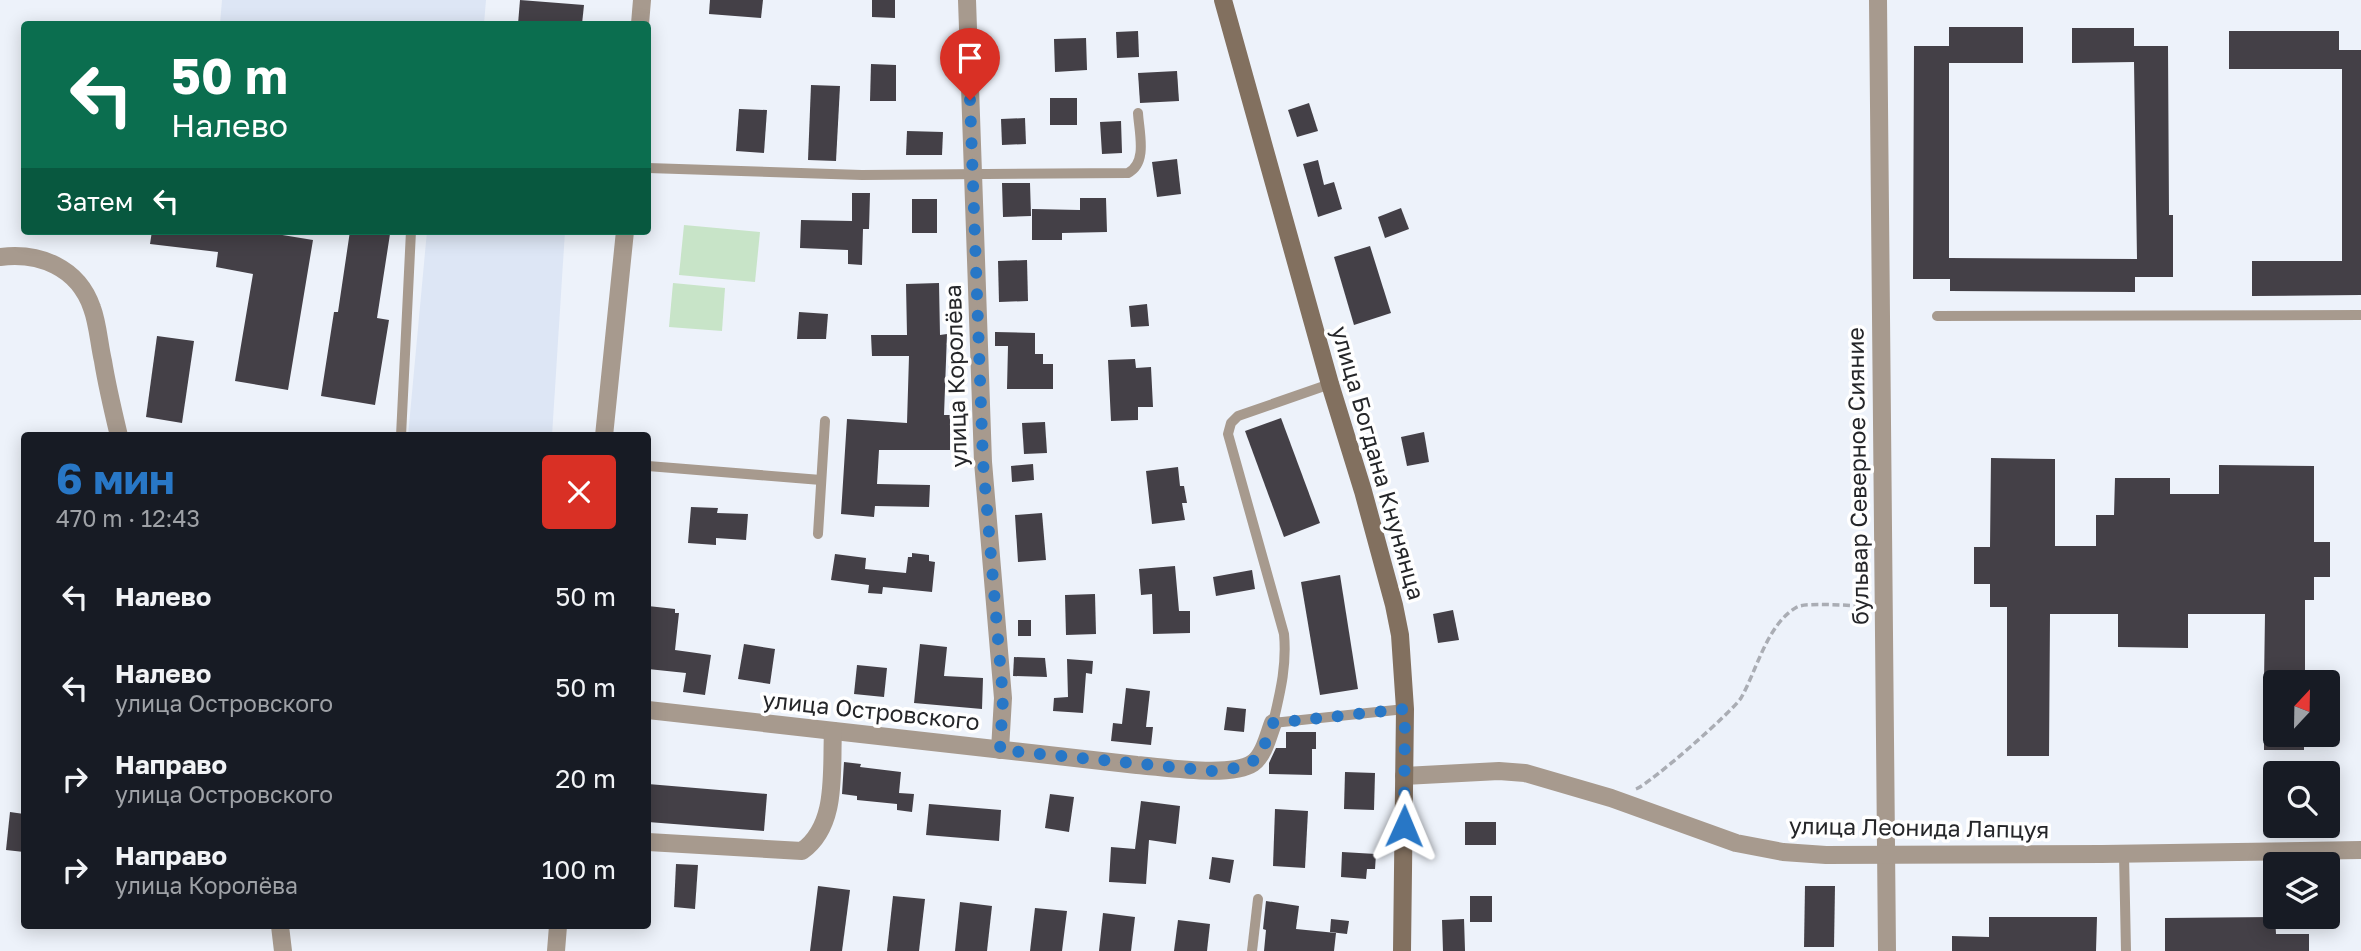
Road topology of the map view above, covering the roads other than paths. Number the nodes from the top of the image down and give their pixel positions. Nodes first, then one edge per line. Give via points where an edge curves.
1 (642, 0) edge
2 (967, 0) edge
3 (1223, 0) edge
4 (1878, 0) edge
5 (640, 21) edge
6 (1138, 113) dead end
7 (651, 168) edge
8 (972, 175) junction
9 (411, 235) edge
10 (625, 235) edge
11 (0, 257) edge
12 (2361, 315) edge
13 (1937, 316) dead end
14 (1330, 384) junction
15 (825, 421) dead end
16 (118, 432) edge
17 (401, 432) edge
18 (604, 432) edge
19 (651, 467) edge
20 (821, 480) junction
21 (818, 534) dead end
22 (1405, 709) junction
23 (651, 710) edge
24 (1273, 723) junction
25 (833, 731) junction
26 (1000, 750) junction
27 (1405, 776) junction
28 (651, 842) edge
29 (2361, 850) edge
30 (2124, 854) junction
31 (1887, 855) junction
32 (1258, 900) dead end
33 (280, 929) edge
34 (558, 929) edge
35 (284, 951) edge
36 (556, 951) edge
37 (1252, 951) edge
38 (1402, 951) edge
39 (1887, 951) edge
40 (2126, 951) edge

1 - 5 street
2 - 8 street, улица Королёва
3 - 14 main road, улица Богдана Кнунянца
4 - 31 street, бульвар Северное Сияние
6 - 8 lane via 1140,161 1128,173
7 - 8 lane
8 - 26 street, улица Королёва via 983,462 1003,698
9 - 17 lane
10 - 18 street
11 - 16 street via 44,259 81,287 92,306
12 - 13 lane
14 - 22 main road, улица Богдана Кнунянца via 1394,605
14 - 24 lane via 1238,416 1228,434 1284,634 1284,678
15 - 20 lane
19 - 20 lane
20 - 21 lane
22 - 24 lane
22 - 27 main road, улица Богдана Кнунянца
23 - 25 street, улица Островского
24 - 26 street, улица Островского via 1255,762 1213,771
25 - 26 street, улица Островского
25 - 28 street via 828,815 814,842 802,851
27 - 31 street, улица Леонида Лапцуя via 1525,773 1736,843 1826,855
27 - 38 main road, улица Богдана Кнунянца
29 - 30 street, улица Леонида Лапцуя
30 - 31 street, улица Леонида Лапцуя
30 - 40 lane
31 - 39 street, бульвар Северное Сияние
32 - 37 lane
33 - 35 street
34 - 36 street

